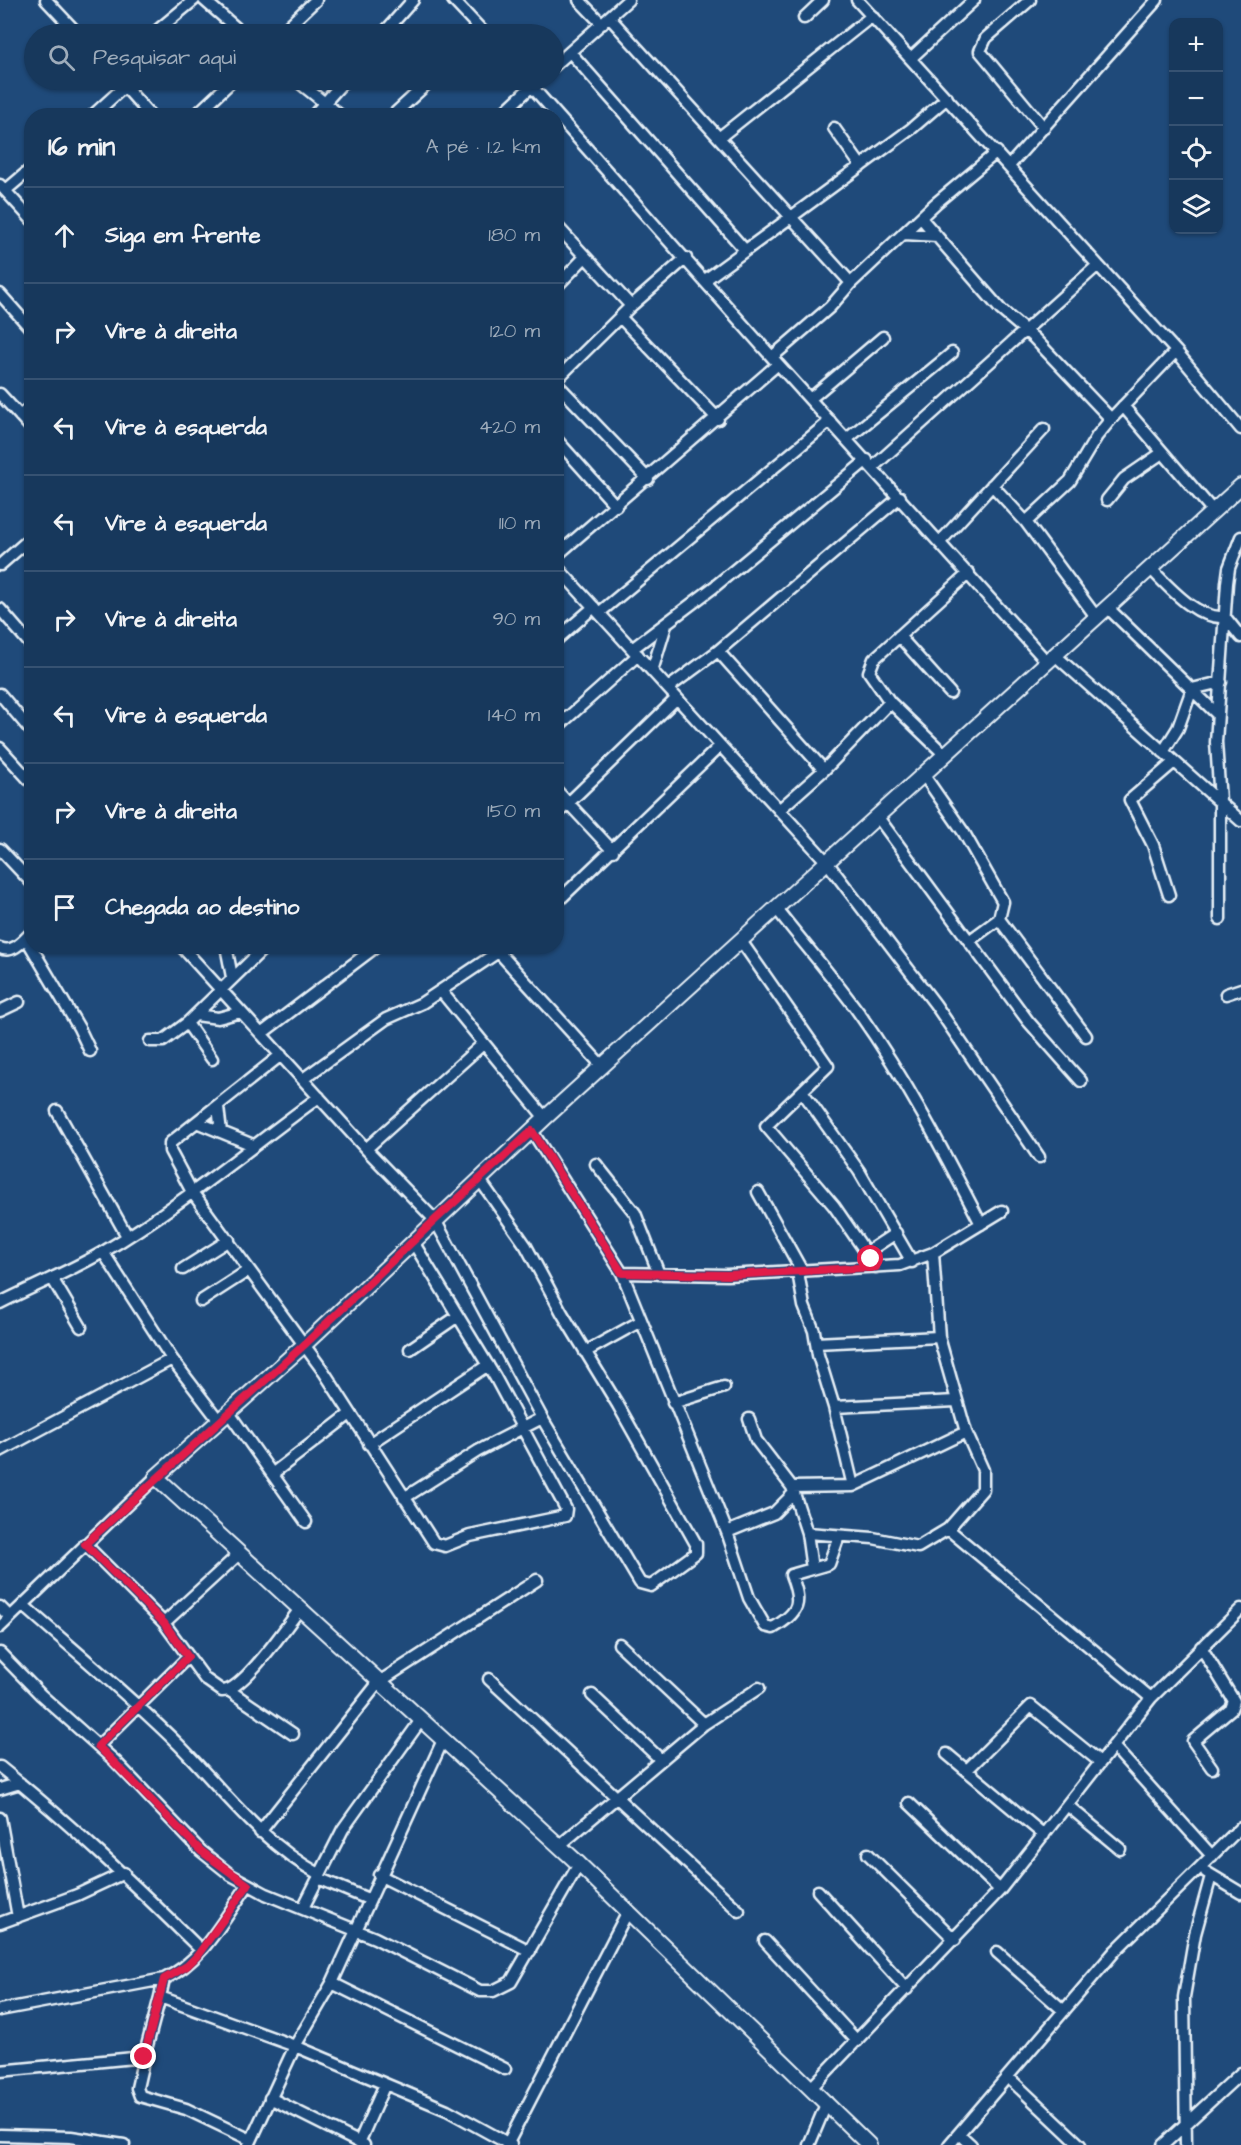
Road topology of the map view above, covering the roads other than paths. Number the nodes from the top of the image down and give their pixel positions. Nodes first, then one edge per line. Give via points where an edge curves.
1 (46, 0) edge
2 (194, 0) edge
3 (204, 0) edge
4 (316, 0) edge
5 (412, 0) edge
6 (453, 0) edge
7 (579, 0) edge
8 (628, 0) edge
9 (823, 0) edge
10 (857, 0) edge
11 (974, 0) edge
12 (1030, 0) edge
13 (1157, 0) edge
14 (872, 16) junction
15 (804, 18) dead end
16 (605, 20) junction
17 (69, 24) edge
18 (165, 24) edge
19 (232, 24) edge
20 (291, 24) edge
21 (392, 24) edge
22 (474, 24) edge
23 (570, 52) junction
24 (564, 57) edge
25 (910, 58) junction
26 (116, 90) edge
27 (128, 90) edge
28 (222, 90) edge
29 (309, 90) edge
30 (336, 90) edge
31 (420, 90) edge
32 (524, 90) edge
33 (540, 90) edge
34 (947, 98) junction
35 (325, 103) junction
36 (99, 108) edge
37 (144, 108) edge
38 (203, 108) edge
39 (320, 108) edge
40 (331, 108) edge
41 (401, 108) edge
42 (507, 108) edge
43 (555, 108) edge
44 (564, 118) edge
45 (834, 128) dead end
46 (1044, 128) junction
47 (720, 136) junction
48 (997, 152) junction
49 (861, 166) junction
50 (1009, 166) junction
51 (24, 174) edge
52 (3, 188) edge
53 (24, 211) edge
54 (792, 217) junction
55 (921, 218) junction
56 (564, 234) edge
57 (905, 234) junction
58 (937, 236) junction
59 (744, 249) junction
60 (585, 257) junction
61 (686, 258) junction
62 (1098, 265) junction
63 (564, 279) edge
64 (705, 280) junction
65 (851, 283) junction
66 (0, 294) edge
67 (631, 306) junction
68 (620, 317) junction
69 (24, 321) edge
70 (1025, 331) junction
71 (883, 338) dead end
72 (1176, 351) junction
73 (952, 353) dead end
74 (775, 361) junction
75 (564, 374) edge
76 (564, 390) edge
77 (0, 394) edge
78 (810, 399) junction
79 (1123, 406) junction
80 (24, 412) edge
81 (20, 416) junction
82 (718, 419) junction
83 (1111, 419) junction
84 (24, 420) edge
85 (830, 421) junction
86 (1044, 429) dead end
87 (1241, 429) edge
88 (847, 439) junction
89 (564, 448) edge
90 (1162, 453) junction
91 (870, 464) junction
92 (648, 479) junction
93 (992, 485) junction
94 (1241, 486) edge
95 (900, 497) junction
96 (1107, 500) dead end
97 (616, 506) junction
98 (1213, 511) junction
99 (1026, 522) junction
100 (1241, 537) edge
101 (940, 542) junction
102 (24, 544) edge
103 (564, 549) edge
104 (0, 564) edge
105 (1151, 569) junction
106 (969, 573) junction
107 (564, 575) edge
108 (1108, 608) junction
109 (0, 609) edge
110 (596, 610) junction
111 (1225, 617) junction
112 (1097, 618) junction
113 (666, 625) junction
114 (564, 634) edge
115 (24, 636) edge
116 (899, 636) junction
117 (1241, 637) edge
118 (718, 651) junction
119 (635, 652) junction
120 (1052, 659) junction
121 (652, 671) junction
122 (1221, 682) junction
123 (668, 688) junction
124 (1192, 689) junction
125 (950, 693) dead end
126 (0, 694) edge
127 (677, 698) junction
128 (890, 702) junction
129 (1218, 715) junction
130 (564, 720) edge
131 (24, 722) edge
132 (720, 746) junction
133 (0, 748) edge
134 (1163, 752) junction
135 (945, 755) junction
136 (1173, 763) junction
137 (824, 770) junction
138 (24, 774) edge
139 (924, 774) junction
140 (564, 799) edge
141 (1220, 801) junction
142 (568, 804) junction
143 (564, 808) edge
144 (779, 810) junction
145 (877, 816) junction
146 (1241, 821) edge
147 (0, 849) edge
148 (613, 851) junction
149 (826, 861) junction
150 (24, 874) edge
151 (1169, 895) dead end
152 (564, 896) edge
153 (776, 908) junction
154 (999, 919) junction
155 (1220, 919) dead end
156 (24, 939) edge
157 (741, 940) junction
158 (969, 940) junction
159 (0, 948) edge
160 (39, 954) edge
161 (188, 954) edge
162 (228, 954) edge
163 (257, 954) edge
164 (366, 954) edge
165 (492, 954) edge
166 (503, 954) edge
167 (232, 977) junction
168 (1241, 989) edge
169 (221, 990) junction
170 (441, 990) junction
171 (1226, 994) dead end
172 (19, 1002) dead end
173 (0, 1011) edge
174 (241, 1012) junction
175 (191, 1019) junction
176 (261, 1034) junction
177 (1086, 1036) dead end
178 (150, 1041) dead end
179 (483, 1044) junction
180 (90, 1051) dead end
181 (281, 1055) junction
182 (212, 1059) dead end
183 (603, 1068) junction
184 (303, 1079) junction
185 (1080, 1081) dead end
186 (802, 1091) junction
187 (319, 1098) junction
188 (218, 1107) junction
189 (57, 1110) dead end
190 (545, 1118) junction
191 (199, 1123) junction
192 (532, 1131) junction
193 (221, 1132) junction
194 (254, 1145) junction
195 (366, 1149) junction
196 (1039, 1158) dead end
197 (596, 1164) dead end
198 (480, 1180) junction
199 (192, 1192) junction
200 (758, 1192) dead end
201 (1002, 1211) dead end
202 (435, 1220) junction
203 (981, 1224) junction
204 (896, 1233) junction
205 (127, 1236) junction
206 (229, 1240) junction
207 (413, 1242) junction
208 (103, 1252) junction
209 (867, 1252) junction
210 (933, 1254) junction
211 (912, 1262) junction
212 (876, 1267) junction
213 (183, 1269) dead end
214 (249, 1269) junction
215 (800, 1271) junction
216 (622, 1273) junction
217 (659, 1274) junction
218 (52, 1278) junction
219 (201, 1301) dead end
220 (0, 1303) edge
221 (458, 1316) junction
222 (640, 1321) junction
223 (81, 1327) dead end
224 (939, 1337) junction
225 (816, 1343) junction
226 (304, 1345) junction
227 (410, 1349) dead end
228 (585, 1352) junction
229 (172, 1359) junction
230 (488, 1365) junction
231 (512, 1365) junction
232 (495, 1377) junction
233 (724, 1387) dead end
234 (956, 1401) junction
235 (673, 1403) junction
236 (834, 1407) junction
237 (351, 1414) junction
238 (224, 1417) junction
239 (542, 1418) junction
240 (749, 1419) dead end
241 (523, 1427) junction
242 (966, 1432) junction
243 (369, 1444) junction
244 (0, 1451) edge
245 (272, 1474) junction
246 (156, 1477) junction
247 (853, 1486) junction
248 (793, 1490) junction
249 (404, 1498) junction
250 (306, 1522) dead end
251 (948, 1529) junction
252 (727, 1532) junction
253 (807, 1533) junction
254 (839, 1536) junction
255 (85, 1544) junction
256 (239, 1554) junction
257 (812, 1569) junction
258 (537, 1580) dead end
259 (23, 1605) junction
260 (0, 1607) edge
261 (300, 1609) junction
262 (1241, 1609) edge
263 (10, 1617) junction
264 (164, 1623) junction
265 (0, 1627) edge
266 (619, 1644) dead end
267 (1201, 1647) junction
268 (0, 1653) edge
269 (188, 1657) junction
270 (489, 1679) dead end
271 (379, 1682) junction
272 (759, 1688) dead end
273 (230, 1690) junction
274 (592, 1695) dead end
275 (1151, 1698) junction
276 (139, 1709) junction
277 (422, 1720) junction
278 (704, 1724) junction
279 (293, 1734) dead end
280 (443, 1740) junction
281 (98, 1746) junction
282 (1113, 1746) junction
283 (947, 1754) dead end
284 (660, 1759) junction
285 (1100, 1762) junction
286 (0, 1767) edge
287 (1212, 1768) dead end
288 (967, 1770) junction
289 (20, 1783) junction
290 (0, 1789) edge
291 (615, 1798) junction
292 (909, 1803) dead end
293 (1067, 1805) junction
294 (0, 1818) edge
295 (1241, 1827) edge
296 (260, 1832) junction
297 (1044, 1835) junction
298 (559, 1846) junction
299 (1120, 1849) dead end
300 (868, 1854) dead end
301 (1212, 1856) junction
302 (579, 1864) junction
303 (1201, 1868) junction
304 (124, 1873) junction
305 (379, 1875) junction
306 (319, 1876) junction
307 (1210, 1876) junction
308 (248, 1885) junction
309 (1000, 1890) junction
310 (818, 1892) dead end
311 (1241, 1893) edge
312 (368, 1899) junction
313 (303, 1908) junction
314 (739, 1911) dead end
315 (627, 1913) junction
316 (18, 1917) junction
317 (0, 1923) edge
318 (354, 1929) junction
319 (955, 1940) junction
320 (765, 1941) dead end
321 (201, 1950) junction
322 (530, 1951) junction
323 (997, 1952) dead end
324 (164, 1979) junction
325 (332, 1983) junction
326 (907, 1989) junction
327 (160, 1997) junction
328 (0, 2010) edge
329 (1064, 2011) junction
330 (856, 2041) junction
331 (295, 2046) junction
332 (144, 2057) junction
333 (505, 2069) dead end
334 (0, 2071) edge
335 (1241, 2073) edge
336 (1008, 2077) junction
337 (385, 2084) junction
338 (812, 2087) junction
339 (270, 2098) junction
340 (827, 2102) junction
341 (1188, 2122) junction
342 (959, 2134) junction
343 (0, 2135) edge
344 (250, 2143) edge
345 (361, 2144) edge
346 (509, 2144) edge
347 (124, 2145) edge
348 (808, 2145) edge
349 (869, 2145) edge
350 (949, 2145) edge
351 (971, 2145) edge
352 (1080, 2145) edge
353 (1163, 2145) edge
354 (1186, 2145) edge

1 - 17 street
2 - 18 street
3 - 19 street
4 - 20 street
5 - 21 street
6 - 22 street
7 - 16 street
8 - 16 street
9 - 15 street
10 - 14 street
11 - 25 street
12 - 46 street via 986,38 980,51
13 - 46 street
14 - 25 street
14 - 47 street
16 - 23 street
16 - 47 street
23 - 24 street
23 - 59 street
25 - 34 street
26 - 36 street
27 - 37 street
28 - 38 street
29 - 35 street
30 - 35 street
31 - 41 street
32 - 42 street
33 - 43 street
34 - 48 street
34 - 49 street
35 - 39 street
35 - 40 street
44 - 61 street
45 - 49 street
46 - 50 street
47 - 54 street
48 - 50 street
48 - 55 street
49 - 54 street
50 - 62 street
51 - 52 street
52 - 53 street
54 - 59 street
54 - 65 street
55 - 57 street
55 - 58 street
56 - 60 street
57 - 58 street
57 - 65 street
58 - 70 street
59 - 64 street
60 - 63 street
60 - 67 street
61 - 64 street
61 - 67 street
62 - 70 street
62 - 72 street
64 - 74 street
65 - 74 street
66 - 69 street
67 - 68 street
68 - 75 street
68 - 82 street
70 - 83 street
70 - 91 street
71 - 78 street
72 - 79 street
72 - 87 street
73 - 88 street
74 - 78 street
74 - 82 street
76 - 92 street
77 - 81 street
78 - 85 street
79 - 83 street
79 - 90 street
80 - 81 street
81 - 84 street
82 - 92 street
83 - 99 street via 1070,481
85 - 88 street
85 - 110 street
86 - 93 street
88 - 91 street
89 - 97 street
90 - 96 street via 1124,480
90 - 98 street
91 - 95 street
91 - 113 street
92 - 97 street
93 - 99 street
93 - 101 street
94 - 98 street
95 - 101 street
95 - 118 street
97 - 103 street
98 - 105 street
99 - 112 street
100 - 111 street via 1229,568
101 - 106 street
102 - 104 street
105 - 108 street
105 - 111 street via 1189,603 1210,616
106 - 116 street
106 - 120 street
107 - 110 street
108 - 112 street
108 - 124 street
109 - 115 street
110 - 114 street
110 - 119 street
111 - 117 street
111 - 122 street
112 - 120 street
113 - 119 street
113 - 121 street
116 - 125 street
116 - 128 street via 870,667 871,677
118 - 123 street
118 - 137 street
119 - 121 street
119 - 130 street
120 - 134 street
120 - 135 street
121 - 123 street
122 - 124 street
122 - 129 street
123 - 127 street
124 - 129 street
124 - 134 street via 1178,728
126 - 131 street
127 - 132 street
127 - 142 street
128 - 135 street
128 - 137 street
129 - 141 street
132 - 144 street
132 - 148 street
133 - 138 street
134 - 136 street
135 - 139 street
136 - 141 street
136 - 151 street via 1130,800 1153,845
137 - 144 street
139 - 145 street
139 - 154 street via 964,833 1001,899
140 - 142 street
141 - 146 street
141 - 155 street
142 - 143 street
142 - 148 street
144 - 149 street
145 - 149 street
145 - 158 street
147 - 150 street
148 - 152 street
149 - 153 street
149 - 196 street via 935,1004
153 - 157 street
153 - 203 street via 858,1011 888,1056
154 - 158 street
154 - 177 street
156 - 159 street via 10,950
157 - 183 street
157 - 186 street via 828,1065
158 - 185 street via 1028,1021
160 - 180 street
161 - 169 street
162 - 167 street
163 - 167 street
164 - 176 street
165 - 170 street
166 - 183 street
167 - 169 street
168 - 171 street
169 - 174 street
169 - 175 street
170 - 179 street
170 - 184 street via 386,1019
172 - 173 street
174 - 175 street
174 - 176 street
175 - 178 street via 163,1041
175 - 182 street
176 - 181 street
179 - 190 street
179 - 195 street
181 - 184 street
181 - 188 street
183 - 190 street
184 - 187 street
186 - 204 street via 859,1171
186 - 209 street via 765,1126 834,1206
187 - 194 street
187 - 195 street
188 - 191 street
188 - 193 street
189 - 205 street
190 - 192 street
191 - 193 street
191 - 199 street via 169,1147
192 - 198 street
192 - 216 street
193 - 194 street
194 - 199 street
195 - 202 street
197 - 217 street via 635,1213
198 - 202 street
198 - 228 street via 526,1246
199 - 205 street
199 - 206 street
200 - 215 street
201 - 203 street
202 - 207 street
202 - 231 street
203 - 210 street
204 - 209 street
204 - 211 street
205 - 208 street
206 - 213 street
206 - 214 street
207 - 221 street
207 - 226 street
208 - 218 street
208 - 229 street
209 - 212 street
210 - 211 street
210 - 224 street
211 - 212 street
212 - 215 street
214 - 219 street
214 - 226 street
215 - 217 street
215 - 225 street via 804,1306
216 - 217 street
216 - 222 street
218 - 220 street
218 - 223 street
221 - 227 street
221 - 230 street
222 - 228 street
222 - 235 street
224 - 225 street
224 - 234 street
225 - 236 street
226 - 237 street
226 - 238 street
228 - 239 street via 696,1544 696,1553 651,1586 642,1585
229 - 238 street
229 - 244 street
230 - 232 street
230 - 243 street
231 - 232 street
231 - 239 street
232 - 241 street
233 - 235 street
234 - 236 street
234 - 242 street
235 - 252 street
236 - 247 street
237 - 243 street
237 - 245 street
238 - 245 street
238 - 246 street
239 - 241 street
240 - 248 street via 756,1440
241 - 249 street
241 - 249 street via 566,1509 565,1516 441,1545 432,1541
242 - 247 street
242 - 251 street via 985,1483
243 - 249 street
245 - 250 street
246 - 255 street
246 - 256 street
247 - 248 street
248 - 252 street via 774,1513
248 - 253 street
251 - 254 street via 918,1547
251 - 275 street
252 - 257 street via 749,1598 765,1626 773,1628 796,1610 799,1597 791,1575
253 - 254 street
253 - 257 street
254 - 257 street via 831,1562
255 - 259 street
255 - 264 street
256 - 261 street
256 - 264 street
258 - 271 street
259 - 263 street
259 - 276 street
260 - 263 street
261 - 271 street
261 - 273 street
262 - 267 street
263 - 265 street
264 - 269 street
266 - 278 street
267 - 275 street
267 - 287 street via 1234,1701 1231,1709 1193,1742
268 - 281 street
269 - 273 street via 214,1688
269 - 276 street
270 - 291 street
271 - 277 street
271 - 296 street
272 - 278 street
273 - 279 street
274 - 284 street
275 - 282 street
276 - 281 street
276 - 296 street via 179,1745
277 - 280 street
277 - 306 street via 343,1829
278 - 284 street
280 - 298 street
280 - 305 street
281 - 308 street via 201,1851
282 - 285 street
282 - 301 street
283 - 288 street
284 - 291 street
285 - 288 street via 1031,1706
285 - 293 street
286 - 289 street
288 - 297 street
289 - 290 street
289 - 304 street
291 - 298 street
291 - 314 street
292 - 309 street
293 - 297 street
293 - 299 street
294 - 316 street
295 - 301 street
296 - 306 street
297 - 309 street
298 - 302 street
300 - 319 street
301 - 303 street
302 - 315 street
302 - 322 street
303 - 307 street
303 - 329 street via 1115,1951
304 - 316 street
304 - 321 street
305 - 312 street
305 - 322 street
306 - 312 street
306 - 313 street
307 - 311 street
307 - 341 street via 1195,1934 1185,1998
308 - 313 street
308 - 321 street
309 - 319 street
310 - 326 street
312 - 318 street
313 - 318 street
315 - 338 street
315 - 346 street
316 - 317 street
318 - 322 street via 480,1991 506,1986
318 - 325 street
319 - 326 street
320 - 330 street
321 - 324 street via 187,1966
323 - 329 street
324 - 327 street
324 - 328 street
325 - 331 street
325 - 333 street
326 - 330 street
327 - 331 street
327 - 332 street
329 - 336 street
330 - 338 street
331 - 337 street
331 - 339 street
332 - 334 street
332 - 344 street via 137,2088 140,2096 186,2109
335 - 341 street
336 - 342 street
336 - 352 street
337 - 345 street
337 - 346 street via 447,2110
338 - 340 street
339 - 344 street
339 - 345 street
340 - 348 street
340 - 349 street
341 - 353 street
341 - 354 street
342 - 350 street
342 - 351 street
343 - 347 street

